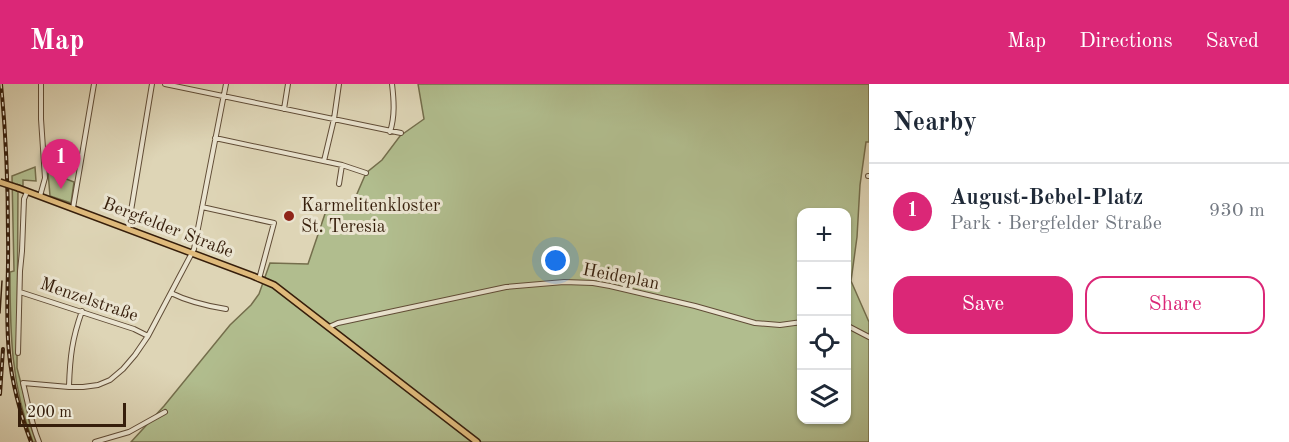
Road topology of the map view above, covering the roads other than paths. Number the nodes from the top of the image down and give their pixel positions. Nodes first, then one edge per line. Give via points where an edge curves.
1 (41, 84) edge
2 (94, 84) edge
3 (152, 84) edge
4 (165, 84) edge
5 (226, 84) edge
6 (288, 84) edge
7 (339, 84) edge
8 (392, 84) edge
9 (223, 96) junction
10 (284, 109) junction
11 (334, 119) junction
12 (390, 132) junction
13 (401, 133) dead end
14 (215, 138) junction
15 (324, 161) junction
16 (342, 165) junction
17 (366, 172) dead end
18 (0, 182) edge
19 (339, 184) dead end
20 (27, 192) junction
21 (40, 196) junction
22 (202, 207) junction
23 (73, 208) junction
24 (128, 229) junction
25 (192, 253) junction
26 (259, 279) junction
27 (20, 291) junction
28 (171, 293) junction
29 (226, 309) dead end
30 (82, 311) junction
31 (797, 323) edge
32 (329, 327) junction
33 (851, 328) edge
34 (148, 336) junction
35 (869, 337) edge
36 (18, 353) dead end
37 (69, 387) junction
38 (165, 412) dead end
39 (39, 442) edge
40 (95, 442) edge
41 (477, 442) edge

1 - 21 street via 45,178
2 - 23 street
3 - 24 street
4 - 9 street
5 - 9 street
6 - 10 street
7 - 11 street
8 - 12 street
9 - 10 street
9 - 14 street
10 - 11 street
11 - 12 street
11 - 15 street
12 - 13 street
14 - 15 street
14 - 22 street
15 - 16 street
16 - 17 street
16 - 19 street
18 - 20 main road, Bergfelder Straße, bridge
20 - 21 main road, Bergfelder Straße
20 - 27 street
21 - 23 main road, Bergfelder Straße
22 - 25 street
22 - 26 street via 274,223
23 - 24 main road, Bergfelder Straße
24 - 25 main road, Bergfelder Straße
25 - 26 main road, Bergfelder Straße
25 - 28 street
26 - 32 main road, Bergfelder Straße via 274,285
27 - 30 street, Menzelstraße
27 - 36 street
28 - 29 street via 198,304
28 - 34 street
30 - 34 street, Menzelstraße
30 - 37 street via 70,357
31 - 32 street, Heideplan via 762,324 610,286 564,282 506,287
32 - 41 main road, Bergfelder Straße
33 - 35 street
34 - 37 street via 110,380
37 - 39 street via 23,383
38 - 40 street via 129,432

